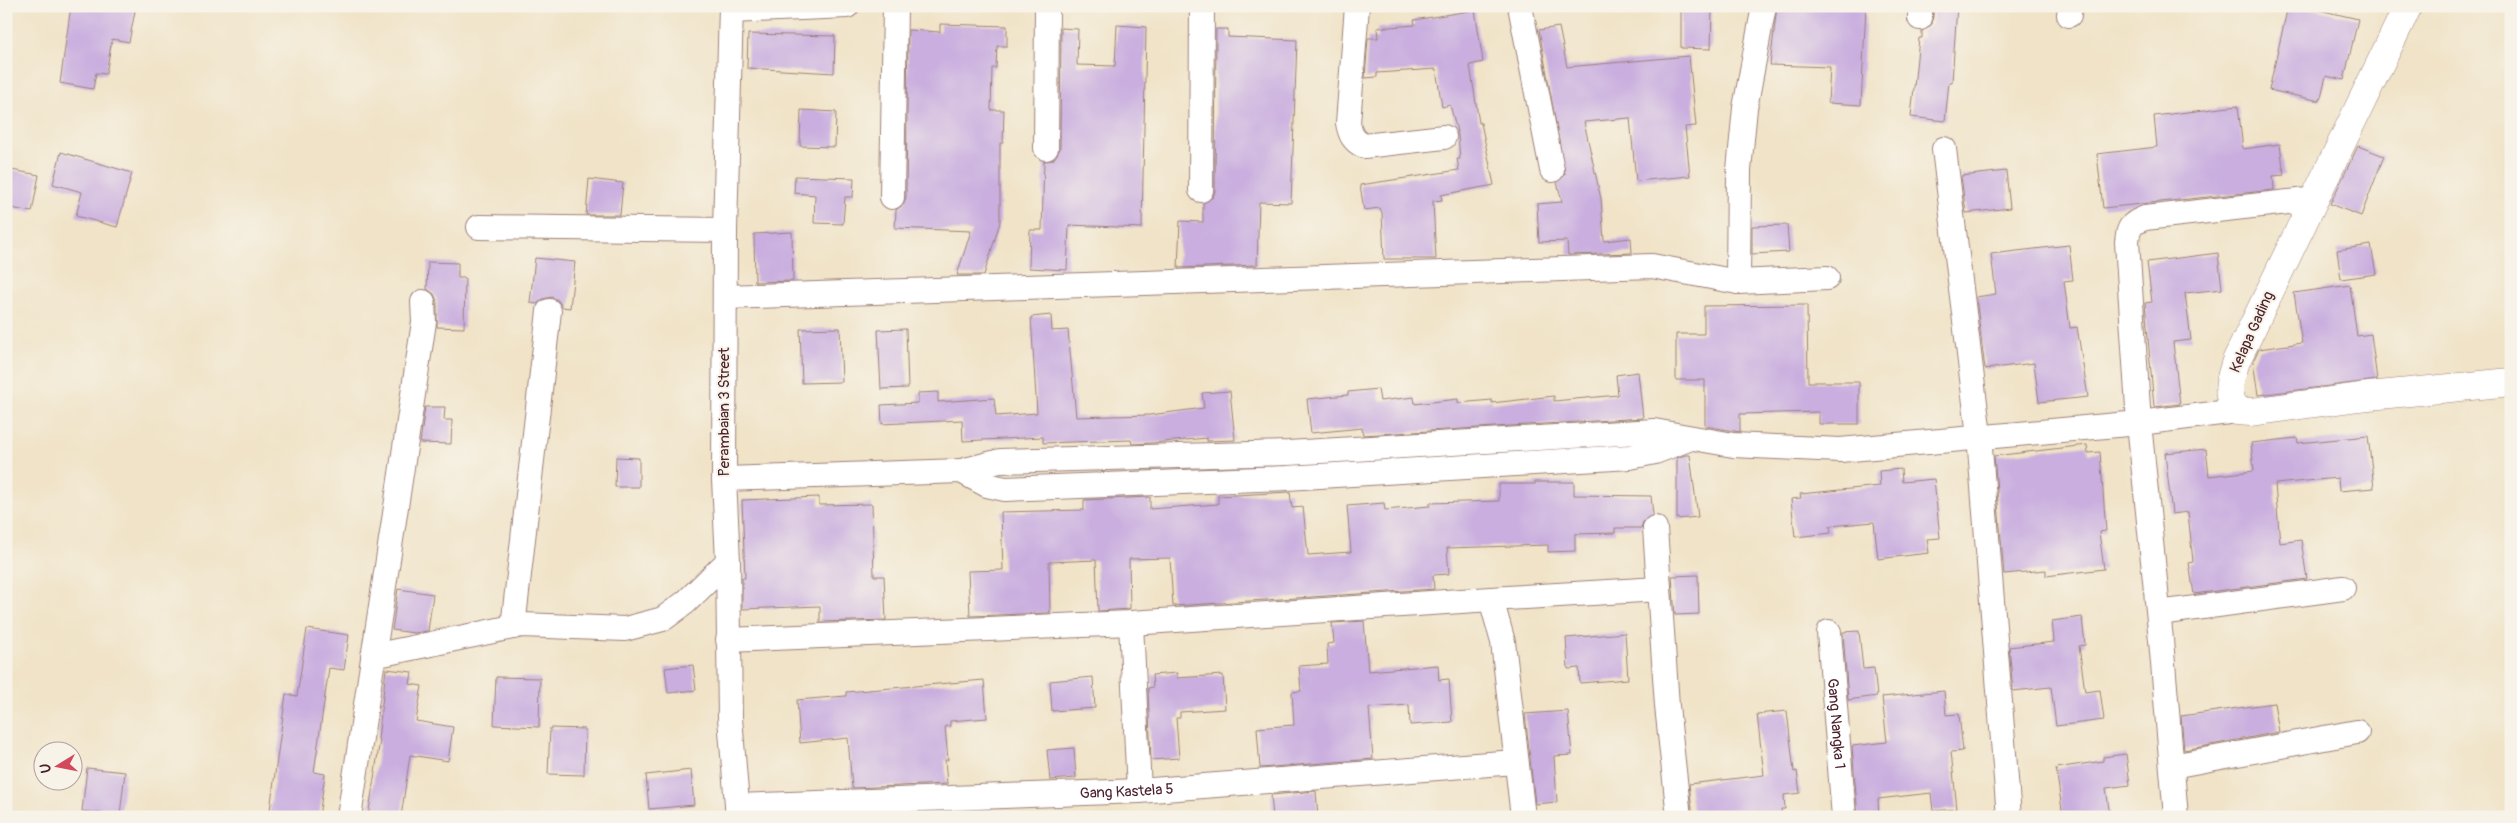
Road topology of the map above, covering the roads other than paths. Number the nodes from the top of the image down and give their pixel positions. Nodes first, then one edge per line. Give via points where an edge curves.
1 (847, 6) edge
2 (895, 6) edge
3 (1047, 6) edge
4 (1202, 6) edge
5 (1357, 6) edge
6 (1520, 6) edge
7 (1764, 6) edge
8 (2408, 6) edge
9 (731, 9) edge
10 (1444, 137) dead end
11 (1046, 148) dead end
12 (1944, 149) dead end
13 (1552, 170) dead end
14 (1201, 190) dead end
15 (892, 197) dead end
16 (2316, 199) junction
17 (479, 226) dead end
18 (725, 230) junction
19 (1827, 278) dead end
20 (1738, 282) junction
21 (725, 297) junction
22 (423, 302) dead end
23 (549, 311) dead end
24 (2511, 382) edge
25 (2237, 412) junction
26 (2139, 423) junction
27 (1979, 436) junction
28 (1691, 438) junction
29 (1288, 453) junction
30 (961, 471) junction
31 (1287, 478) junction
32 (724, 479) junction
33 (1655, 528) dead end
34 (728, 561) junction
35 (2343, 588) dead end
36 (1659, 589) junction
37 (1491, 599) junction
38 (2158, 614) junction
39 (1131, 623) junction
40 (513, 627) junction
41 (1829, 632) dead end
42 (728, 640) junction
43 (373, 656) junction
44 (2357, 732) dead end
45 (1515, 762) junction
46 (2172, 766) junction
47 (1139, 791) junction
48 (737, 811) edge
49 (349, 817) edge
50 (1522, 817) edge
51 (1679, 817) edge
52 (1844, 817) edge
53 (2009, 817) edge
54 (2176, 817) edge

1 - 9 street
2 - 15 street
3 - 11 street
4 - 14 street
5 - 10 street via 1348,123 1350,133 1356,142 1364,146
6 - 13 street
7 - 20 street via 1745,108 1739,170
8 - 16 street, Kelapa Gading
9 - 18 street, Perambaian 3 Street
12 - 27 street
16 - 25 street, Kelapa Gading via 2236,361 2228,388 2230,402
16 - 26 street via 2144,218 2133,223 2127,232 2127,242
17 - 18 street
18 - 21 street, Perambaian 3 Street
19 - 20 street
20 - 21 street via 1652,266
21 - 32 street, Perambaian 3 Street
22 - 43 street via 424,322
23 - 40 street
24 - 25 street
25 - 26 street
26 - 27 street
26 - 38 street
27 - 28 street via 1840,450 1733,445
27 - 53 street
28 - 29 street via 1654,431
28 - 31 street via 1655,452 1630,456
29 - 30 street via 1000,461
29 - 31 street
30 - 31 street via 1005,489
30 - 32 street
32 - 34 street, Perambaian 3 Street
33 - 36 street
34 - 40 street via 686,602 663,619 625,629
34 - 42 street, Perambaian 3 Street
35 - 38 street
36 - 37 street
36 - 51 street
37 - 39 street
37 - 45 street via 1503,642
38 - 46 street
39 - 42 street
39 - 47 street
40 - 43 street
41 - 52 street, Gang Nangka 1
42 - 48 street, Perambaian 3 Street
43 - 49 street
44 - 46 street
45 - 47 street, Gang Kastela 5
45 - 50 street
46 - 54 street
47 - 48 street, Gang Kastela 5

